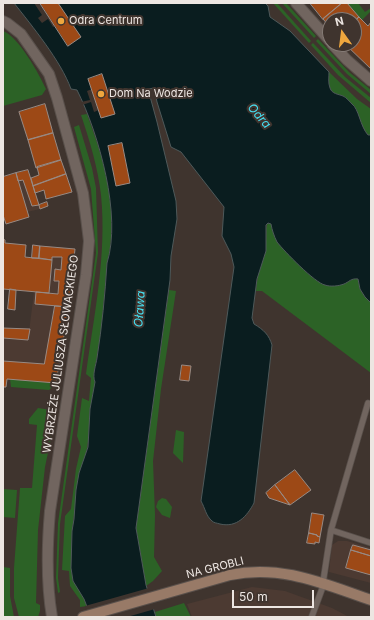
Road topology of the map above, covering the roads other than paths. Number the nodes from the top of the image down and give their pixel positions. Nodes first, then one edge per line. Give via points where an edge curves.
1 (296, 3) edge
2 (3, 21) edge
3 (322, 32) edge
4 (340, 52) edge
5 (371, 81) edge
6 (371, 404) edge
7 (331, 530) junction
8 (371, 543) edge
9 (323, 584) junction
10 (371, 600) edge
11 (312, 616) dead end
12 (52, 617) edge
13 (83, 617) edge

1 - 3 street
2 - 12 street, WYBRZEŻE JULIUSZA SŁOWACKIEGO via 21,34 49,74 82,185 89,241 48,530 48,586
4 - 5 street
6 - 7 lane via 368,403
7 - 8 lane
7 - 9 lane
9 - 10 street, NA GROBLI
9 - 11 lane
9 - 13 street, NA GROBLI via 290,574 254,571 230,575

